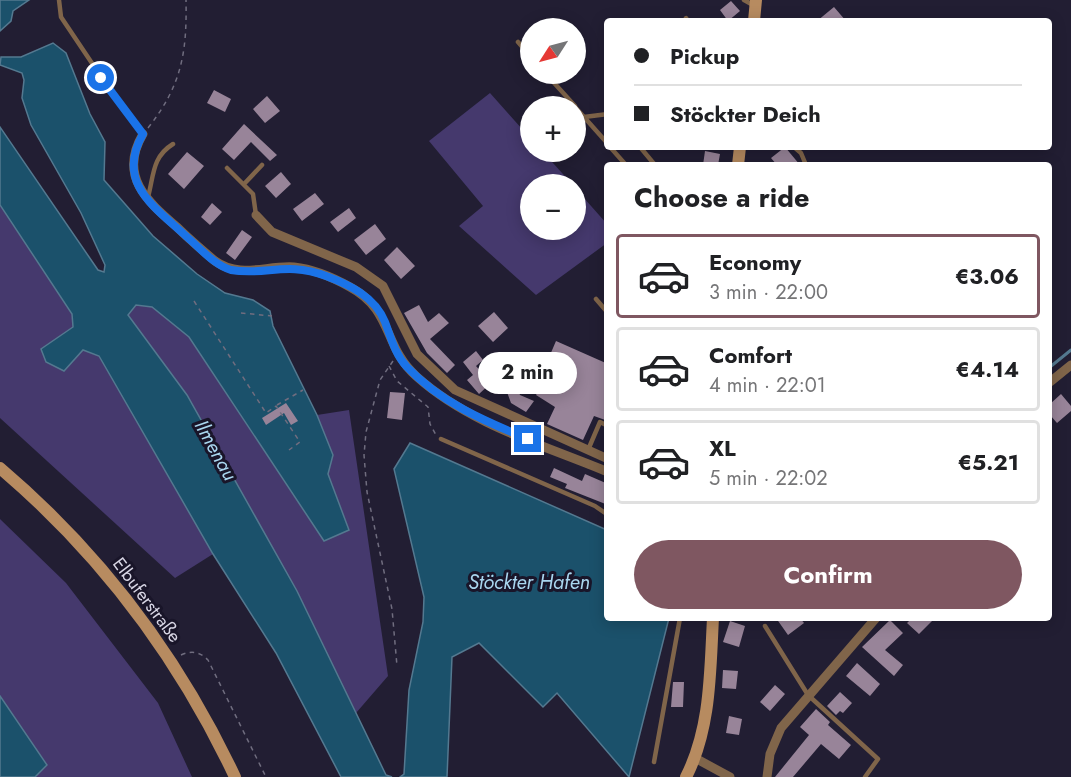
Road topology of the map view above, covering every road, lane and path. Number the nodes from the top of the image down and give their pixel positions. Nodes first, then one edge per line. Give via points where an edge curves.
1 (58, 0) edge
2 (186, 0) edge
3 (744, 0) edge
4 (756, 3) edge
5 (754, 18) edge
6 (518, 42) dead end
7 (520, 44) edge
8 (555, 84) edge
9 (565, 96) edge
10 (604, 114) edge
11 (586, 117) edge
12 (586, 119) edge
13 (143, 134) junction
14 (604, 139) edge
15 (173, 144) dead end
16 (613, 150) edge
17 (642, 150) edge
18 (623, 162) edge
19 (652, 162) edge
20 (262, 165) dead end
21 (227, 168) dead end
22 (245, 183) junction
23 (148, 200) junction
24 (256, 215) joint
25 (596, 299) dead end
26 (194, 301) dead end
27 (604, 308) edge
28 (241, 313) dead end
29 (272, 316) dead end
30 (399, 357) junction
31 (389, 365) junction
32 (1071, 365) edge
33 (1052, 380) edge
34 (303, 390) dead end
35 (276, 406) junction
36 (604, 424) edge
37 (441, 440) joint
38 (289, 450) dead end
39 (588, 450) junction
40 (604, 457) edge
41 (0, 468) edge
42 (604, 470) edge
43 (604, 512) edge
44 (679, 621) edge
45 (713, 621) edge
46 (873, 621) edge
47 (765, 626) dead end
48 (171, 662) junction
49 (397, 666) dead end
50 (808, 695) junction
51 (695, 759) junction
52 (654, 762) dead end
53 (235, 777) edge
54 (266, 777) edge
55 (686, 777) edge
56 (730, 777) edge
57 (767, 777) edge
58 (865, 777) edge

1 - 13 lane via 61,17
2 - 13 path via 186,41 179,76 163,108
3 - 4 lane
4 - 5 street
6 - 7 lane
8 - 9 lane
10 - 11 lane
12 - 14 lane
13 - 23 street via 133,165 139,188
15 - 23 lane via 156,160
16 - 18 lane
17 - 19 lane
20 - 22 lane
21 - 22 lane
22 - 24 lane via 253,194
23 - 30 street via 223,267 241,272 295,267 324,275 362,294 382,315
24 - 39 street via 272,232 356,267 383,286 417,354 455,390
25 - 27 lane
26 - 35 path via 266,413
28 - 29 path
30 - 31 path
30 - 42 street via 428,387 461,408
31 - 37 path via 398,381 428,407 430,424
31 - 49 path via 380,380 364,455 392,609
32 - 33 street
34 - 35 path
35 - 38 path via 300,442
36 - 39 lane via 600,422
37 - 43 lane
39 - 40 street
41 - 48 street, Elbuferstraße via 97,563
44 - 52 lane
45 - 51 street via 707,707
46 - 50 street
47 - 50 lane
48 - 53 street, Elbuferstraße
48 - 54 path via 192,652 208,660
50 - 57 street via 781,728 770,754
50 - 58 lane via 878,759
51 - 55 street
51 - 56 street

